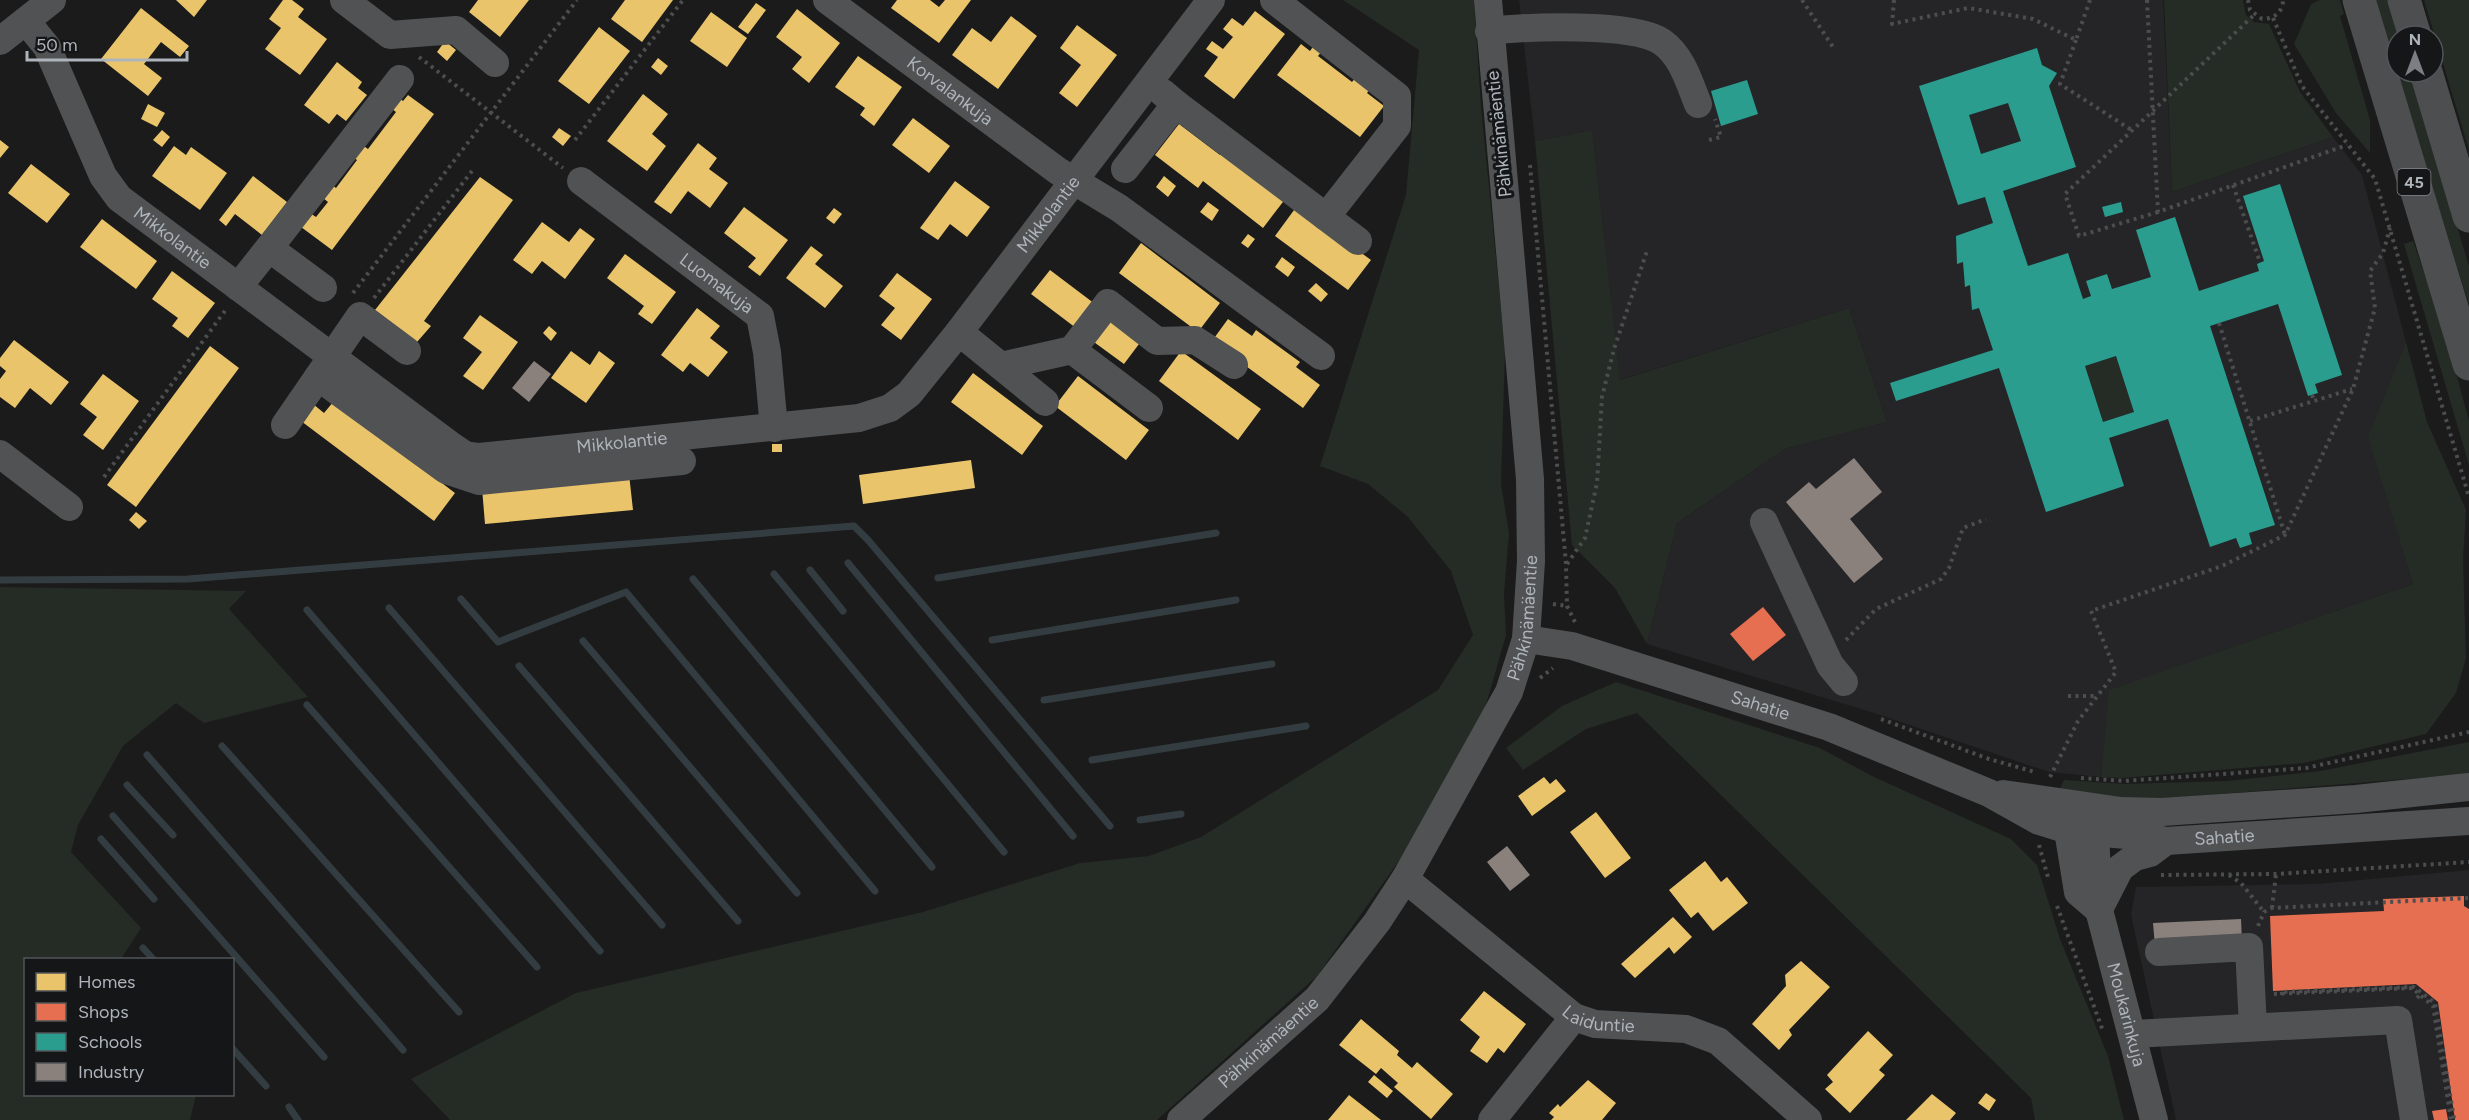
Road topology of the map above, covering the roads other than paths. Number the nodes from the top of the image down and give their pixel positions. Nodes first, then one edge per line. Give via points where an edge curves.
1 (52, 0) edge
2 (344, 0) edge
3 (827, 0) edge
4 (1211, 0) edge
5 (1274, 0) edge
6 (1488, 0) edge
7 (2359, 0) edge
8 (2404, 0) edge
9 (26, 21) junction
10 (2411, 24) edge
11 (1489, 31) junction
12 (0, 41) edge
13 (495, 63) dead end
14 (400, 79) dead end
15 (1149, 82) junction
16 (2430, 84) edge
17 (1176, 104) junction
18 (1698, 104) dead end
19 (1125, 169) dead end
20 (1075, 180) junction
21 (581, 182) road end
22 (2469, 216) edge
23 (1326, 217) junction
24 (1359, 241) dead end
25 (269, 248) junction
26 (240, 288) junction
27 (323, 288) dead end
28 (959, 332) junction
29 (1072, 350) junction
30 (407, 351) dead end
31 (1321, 356) dead end
32 (2469, 364) edge
33 (1234, 365) dead end
34 (1001, 366) junction
35 (325, 367) junction
36 (1045, 402) dead end
37 (1149, 408) dead end
38 (285, 425) dead end
39 (774, 428) junction
40 (0, 454) edge
41 (69, 507) dead end
42 (1764, 522) dead end
43 (1526, 639) junction
44 (1837, 674) road end
45 (2469, 787) edge
46 (2045, 799) junction
47 (2087, 806) junction
48 (2469, 821) edge
49 (2082, 832) junction
50 (2166, 841) junction
51 (1405, 879) junction
52 (2099, 910) junction
53 (2159, 952) dead end
54 (1574, 1017) junction
55 (2253, 1027) junction
56 (2120, 1035) junction
57 (1181, 1120) edge
58 (1492, 1120) edge
59 (1808, 1120) edge
60 (2154, 1120) edge
61 (2414, 1120) edge

1 - 9 street
2 - 13 street via 390,35 456,30
3 - 20 street, Korvalankuja
4 - 15 street, Mikkolantie
5 - 23 street via 1397,96 1397,126
6 - 11 street, Pähkinämäentie
7 - 32 main road, 45
8 - 10 main road
9 - 12 street
9 - 26 street, Mikkolantie via 46,47 104,176 119,198
11 - 18 street via 1586,27 1661,40 1678,58
11 - 43 street, Pähkinämäentie via 1530,479 1531,561
14 - 25 street
15 - 17 street
15 - 20 street, Mikkolantie
16 - 22 main road, 45
17 - 19 street
17 - 23 street
20 - 28 street, Mikkolantie
20 - 31 street, Korvalankuja
21 - 39 street, Luomakuja via 760,316
23 - 24 street
25 - 26 street
25 - 27 street
26 - 35 street, Mikkolantie
28 - 34 street
28 - 39 street, Mikkolantie via 909,394 890,408 859,418
29 - 33 street via 1108,303 1157,341 1195,340
29 - 34 street
29 - 37 street
30 - 35 street via 354,324
34 - 36 street
35 - 38 street
35 - 39 street, Mikkolantie via 465,455 479,457 682,459
40 - 41 street
42 - 44 street
43 - 46 street, Sahatie via 1572,646 1820,723 1989,793
43 - 51 street, Pähkinämäentie via 1509,692
45 - 47 street, Sahatie via 2222,810 2152,812
46 - 47 street, Sahatie
46 - 49 street, Sahatie
47 - 49 street, Moukarinkuja
48 - 50 street, Sahatie
49 - 50 street, Sahatie
49 - 52 street, Moukarinkuja
49 - 52 street, Moukarinkuja via 2058,864 2078,892
50 - 52 street via 2120,868
51 - 54 street, Laiduntie
51 - 57 street, Pähkinämäentie via 1317,999
52 - 56 street, Moukarinkuja
53 - 55 street via 2249,947
54 - 58 street
54 - 59 street, Laiduntie via 1595,1024 1686,1029 1718,1041
55 - 56 street
55 - 61 street via 2398,1020
56 - 60 street, Moukarinkuja

